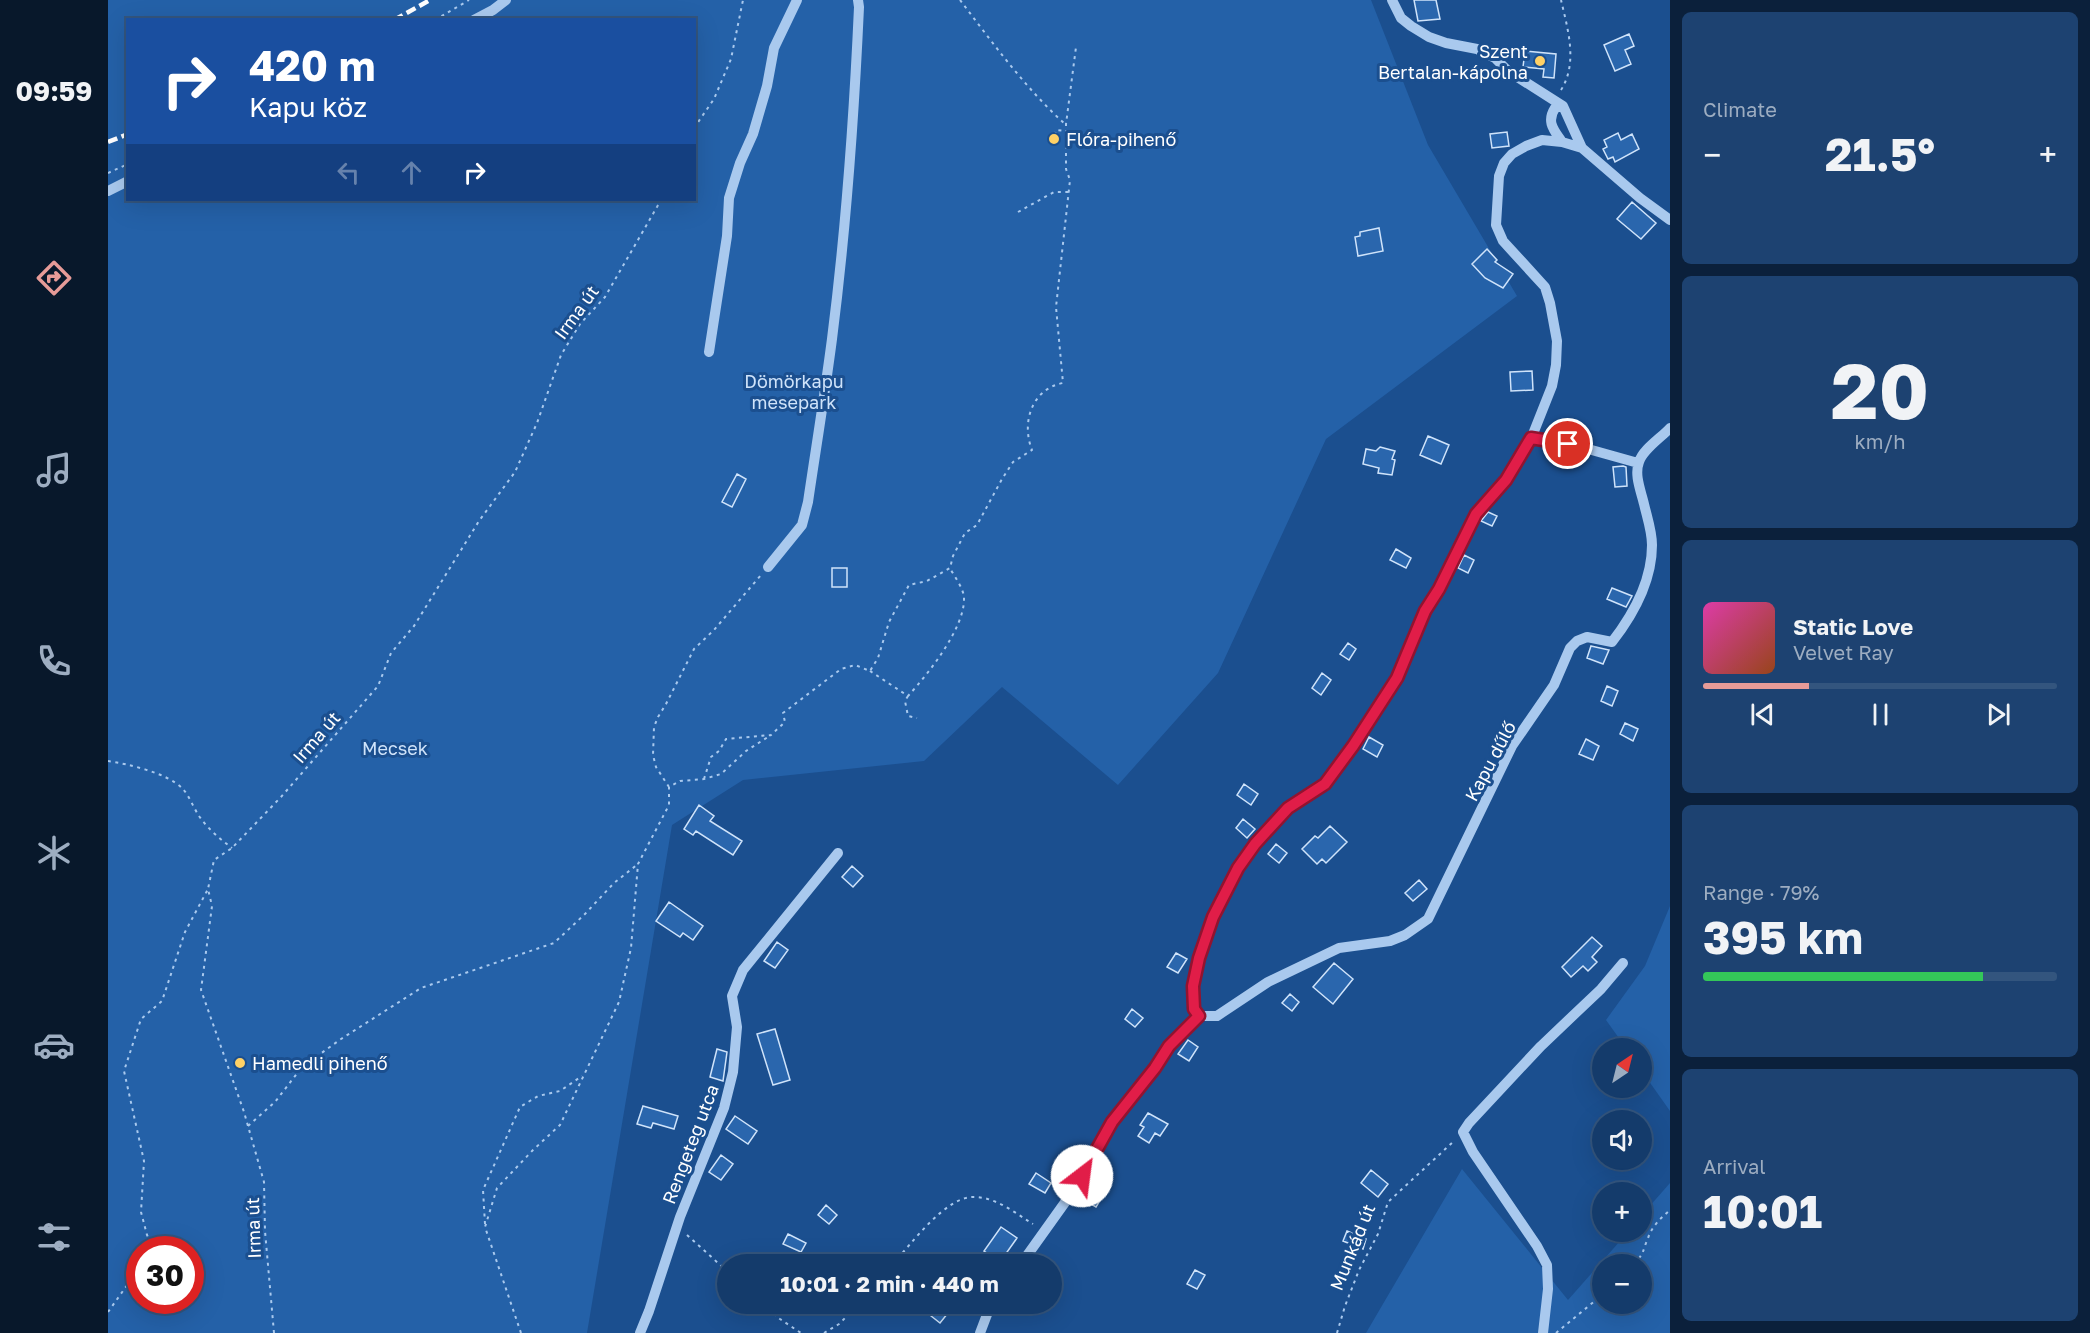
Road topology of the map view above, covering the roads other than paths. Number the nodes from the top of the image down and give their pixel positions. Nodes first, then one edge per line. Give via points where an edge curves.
1 (506, 0) edge
2 (797, 0) edge
3 (858, 0) edge
4 (1392, 0) edge
5 (478, 18) edge
6 (1563, 106) junction
7 (1562, 142) junction
8 (1582, 148) junction
9 (126, 182) edge
10 (108, 191) edge
11 (1670, 220) edge
12 (709, 351) dead end
13 (1670, 428) edge
14 (1531, 438) junction
15 (1638, 463) junction
16 (768, 567) road end
17 (838, 853) dead end
18 (1623, 963) dead end
19 (1199, 1016) junction
20 (1029, 1254) edge
21 (988, 1314) edge
22 (640, 1333) edge
23 (980, 1333) edge
24 (1544, 1333) edge

1 - 5 street
2 - 12 street via 774,48 753,134 729,198
3 - 16 street via 846,205 832,339 808,502 802,525
4 - 6 street via 1401,18 1411,26 1429,37 1477,49 1495,58 1508,71
6 - 7 street via 1556,108 1550,120
6 - 8 street
7 - 8 street
7 - 14 street via 1542,141 1526,146 1512,154 1499,176 1496,225 1503,241 1545,287 1557,341 1552,386
8 - 11 street
9 - 10 street
13 - 15 street
14 - 15 street
14 - 19 street via 1506,480 1476,514 1425,611 1397,678 1353,746 1325,784 1288,808 1238,868 1213,917 1199,958 1193,986 1194,1009
15 - 19 street, Kapu dűlő via 1638,483 1652,546 1645,588 1612,642 1587,637 1570,648 1554,685 1512,747 1428,919 1390,941 1339,948 1268,982 1217,1016
17 - 22 street, Rengeteg utca via 743,970 732,996 737,1027 734,1072
18 - 24 street via 1540,1046 1463,1132 1547,1265
19 - 20 street via 1169,1046 1112,1122 1071,1194
21 - 23 street

